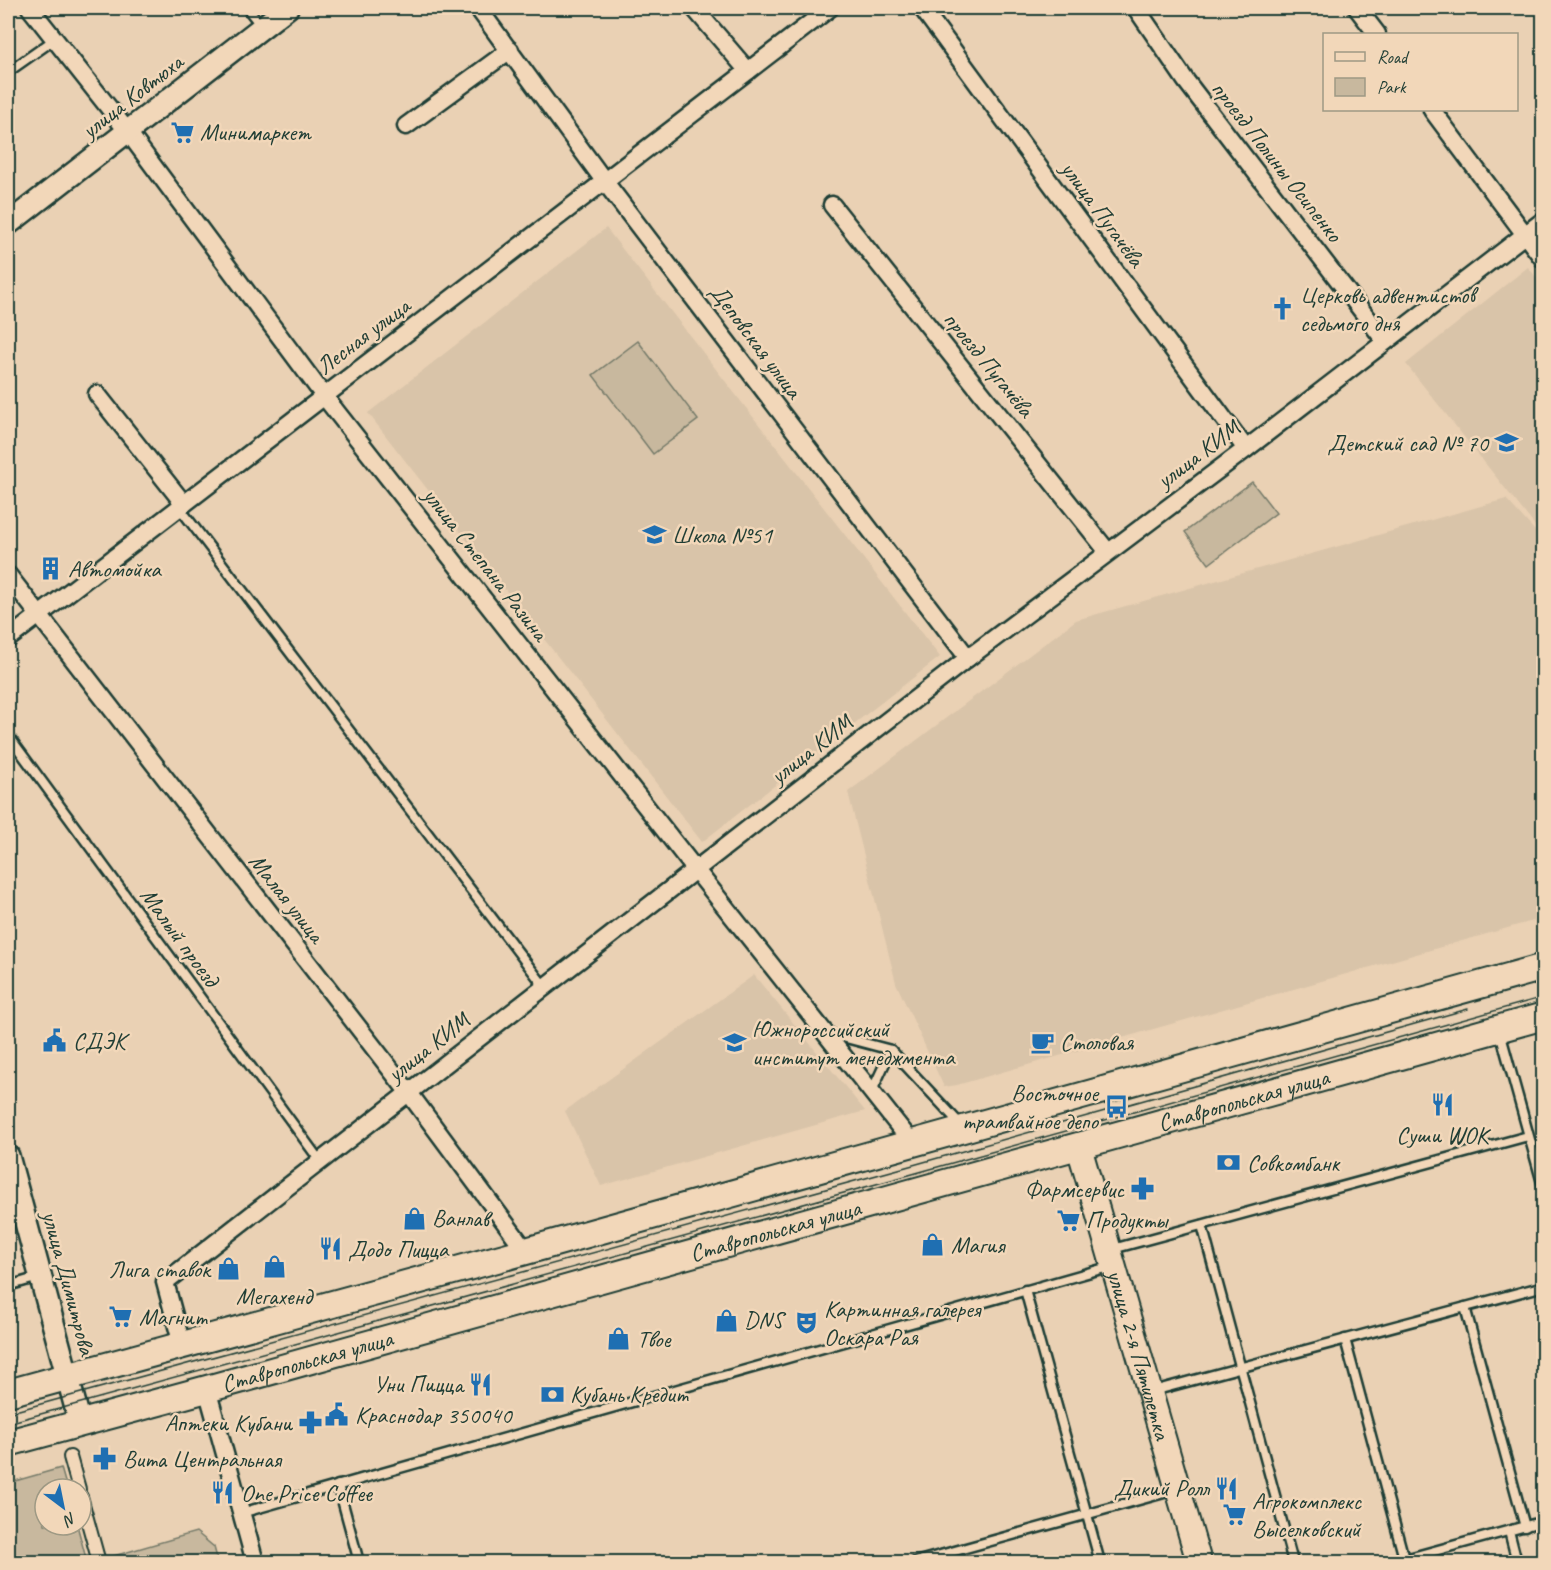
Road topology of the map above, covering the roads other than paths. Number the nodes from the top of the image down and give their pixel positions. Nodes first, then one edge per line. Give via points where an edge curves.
1 (30, 8) edge
2 (247, 8) edge
3 (287, 8) edge
4 (478, 8) edge
5 (694, 8) edge
6 (831, 8) edge
7 (922, 8) edge
8 (1136, 8) edge
9 (1357, 8) edge
10 (262, 27) junction
11 (1376, 33) edge
12 (55, 39) junction
13 (510, 50) junction
14 (748, 71) junction
15 (8, 72) edge
16 (1432, 111) edge
17 (406, 126) dead end
18 (128, 132) junction
19 (605, 182) junction
20 (832, 206) dead end
21 (1544, 220) edge
22 (8, 224) edge
23 (1524, 236) junction
24 (1544, 260) edge
25 (1385, 341) junction
26 (96, 394) dead end
27 (324, 396) junction
28 (1246, 449) junction
29 (182, 505) junction
30 (1108, 552) junction
31 (8, 575) edge
32 (37, 616) junction
33 (8, 639) edge
34 (968, 658) junction
35 (8, 735) edge
36 (695, 869) junction
37 (1544, 967) edge
38 (544, 986) junction
39 (1544, 1016) edge
40 (1500, 1029) junction
41 (825, 1032) junction
42 (891, 1050) junction
43 (872, 1091) junction
44 (409, 1093) junction
45 (964, 1129) junction
46 (1528, 1136) junction
47 (913, 1144) junction
48 (1079, 1147) junction
49 (8, 1156) edge
50 (320, 1161) junction
51 (1544, 1190) edge
52 (1202, 1224) junction
53 (526, 1251) junction
54 (1111, 1258) junction
55 (40, 1277) junction
56 (8, 1286) edge
57 (1544, 1286) edge
58 (1025, 1290) junction
59 (1465, 1307) junction
60 (1345, 1339) junction
61 (182, 1345) junction
62 (1241, 1367) junction
63 (68, 1376) junction
64 (207, 1389) junction
65 (1151, 1392) junction
66 (8, 1393) edge
67 (80, 1423) junction
68 (8, 1443) edge
69 (70, 1457) dead end
70 (76, 1477) edge
71 (338, 1485) junction
72 (1179, 1489) junction
73 (241, 1513) junction
74 (1087, 1515) junction
75 (1544, 1521) edge
76 (1525, 1527) junction
77 (1509, 1531) junction
78 (92, 1537) edge
79 (1405, 1561) edge
80 (99, 1563) edge
81 (255, 1563) edge
82 (359, 1563) edge
83 (915, 1563) edge
84 (1100, 1563) edge
85 (1199, 1563) edge
86 (1293, 1563) edge
87 (1394, 1563) edge
88 (1517, 1563) edge

1 - 12 street, улица Степана Разина
2 - 10 lane
3 - 10 street, улица Ковтюха
4 - 13 street, Деповская улица
5 - 14 street
6 - 14 street, Лесная улица
7 - 28 street, улица Пугачёва
8 - 25 street, проезд Полины Осипенко via 1186,81
9 - 11 street
10 - 18 street, улица Ковтюха
12 - 15 lane
12 - 18 street, улица Степана Разина
13 - 17 street
13 - 19 street, Деповская улица
14 - 19 street, Лесная улица
16 - 23 street
18 - 22 street, улица Ковтюха
18 - 27 street, улица Степана Разина
19 - 27 street, Лесная улица
19 - 34 street, Деповская улица
20 - 30 street, проезд Пугачёва
21 - 23 street, улица КИМ
23 - 24 street
23 - 25 street, улица КИМ
25 - 28 street, улица КИМ
26 - 29 street
27 - 29 street, Лесная улица
27 - 36 street, улица Степана Разина
28 - 30 street, улица КИМ
29 - 32 street, Лесная улица
29 - 38 lane
30 - 34 street, улица КИМ
31 - 32 street, Малая улица
32 - 33 street, Лесная улица
32 - 44 street, Малая улица
34 - 36 street, улица КИМ
35 - 50 lane, Малый проезд
36 - 38 street, улица КИМ
36 - 41 street, улица Степана Разина
37 - 45 main road, Ставропольская улица
38 - 44 street, улица КИМ
39 - 40 main road, Ставропольская улица
40 - 46 lane
40 - 48 main road, Ставропольская улица
41 - 42 lane
41 - 43 street, улица Степана Разина
42 - 43 lane
42 - 45 lane
43 - 47 street, улица Степана Разина
44 - 50 street, улица КИМ
44 - 53 street, Малая улица
45 - 47 main road, Ставропольская улица
46 - 51 lane
46 - 52 lane
47 - 53 main road, Ставропольская улица
48 - 54 main road, улица 2-я Пятилетка
48 - 64 main road, Ставропольская улица
49 - 55 street, улица Димитрова
50 - 61 street, улица КИМ via 165,1282
52 - 54 lane
52 - 62 lane
53 - 61 main road, Ставропольская улица
54 - 58 lane
54 - 65 main road, улица 2-я Пятилетка
55 - 56 lane
55 - 63 street, улица Димитрова
57 - 59 lane
58 - 71 lane
58 - 74 lane
59 - 60 lane
59 - 76 lane
60 - 62 lane
60 - 79 lane
61 - 63 main road, Ставропольская улица
62 - 65 lane
62 - 86 lane
63 - 66 main road, Ставропольская улица
63 - 67 street, улица Димитрова
64 - 67 main road, Ставропольская улица
64 - 73 street
65 - 72 main road, улица 2-я Пятилетка
67 - 68 main road, Ставропольская улица
69 - 70 street
71 - 73 lane
71 - 82 lane
72 - 74 lane
72 - 85 main road, улица 2-я Пятилетка
73 - 81 street
74 - 83 lane
74 - 84 lane
75 - 76 lane
76 - 77 lane
77 - 79 lane
77 - 88 lane
78 - 80 street
79 - 87 lane

